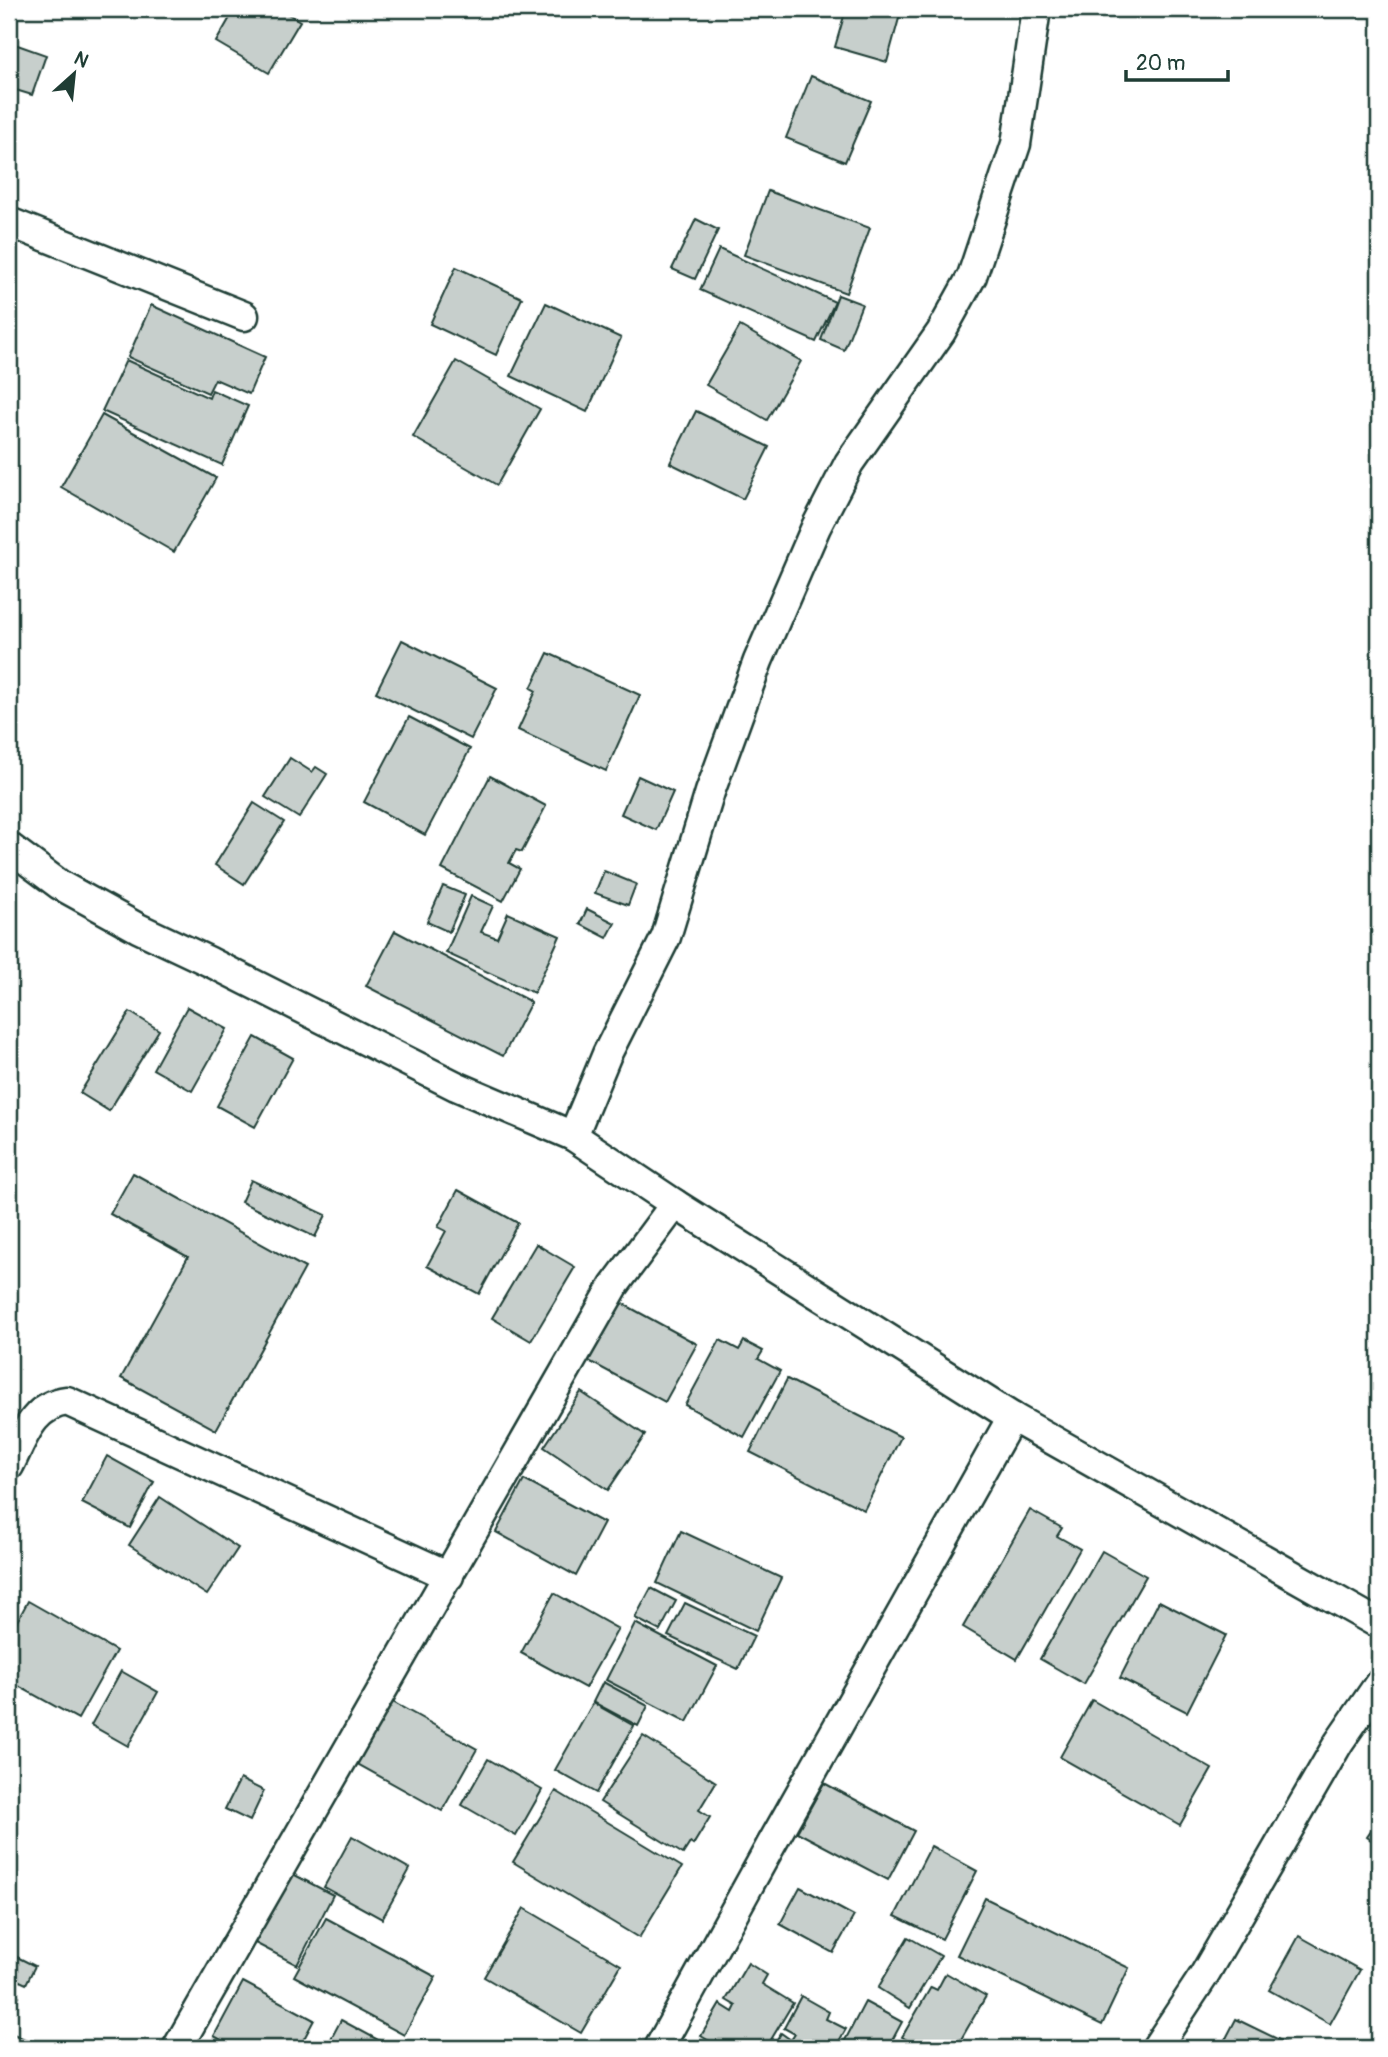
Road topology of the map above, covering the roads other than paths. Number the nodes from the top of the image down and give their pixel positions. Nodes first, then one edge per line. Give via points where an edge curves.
1 (1036, 9) edge
2 (9, 222) edge
3 (244, 316) dead end
4 (9, 847) edge
5 (573, 1136) junction
6 (675, 1204) junction
7 (1012, 1417) junction
8 (9, 1466) edge
9 (449, 1576) junction
10 (1379, 1624) edge
11 (1379, 1684) edge
12 (177, 2048) edge
13 (659, 2048) edge
14 (1156, 2048) edge

1 - 5 street via 1016,144 972,276 941,332 849,463 816,527 745,696 666,937 607,1054
2 - 3 street
4 - 5 street via 60,885 138,928 456,1086
5 - 6 street
6 - 7 street
6 - 9 street via 614,1286
7 - 10 street
7 - 13 street
8 - 9 street via 41,1411 54,1402 67,1401
9 - 12 street
11 - 14 street via 1339,1742 1203,1978

